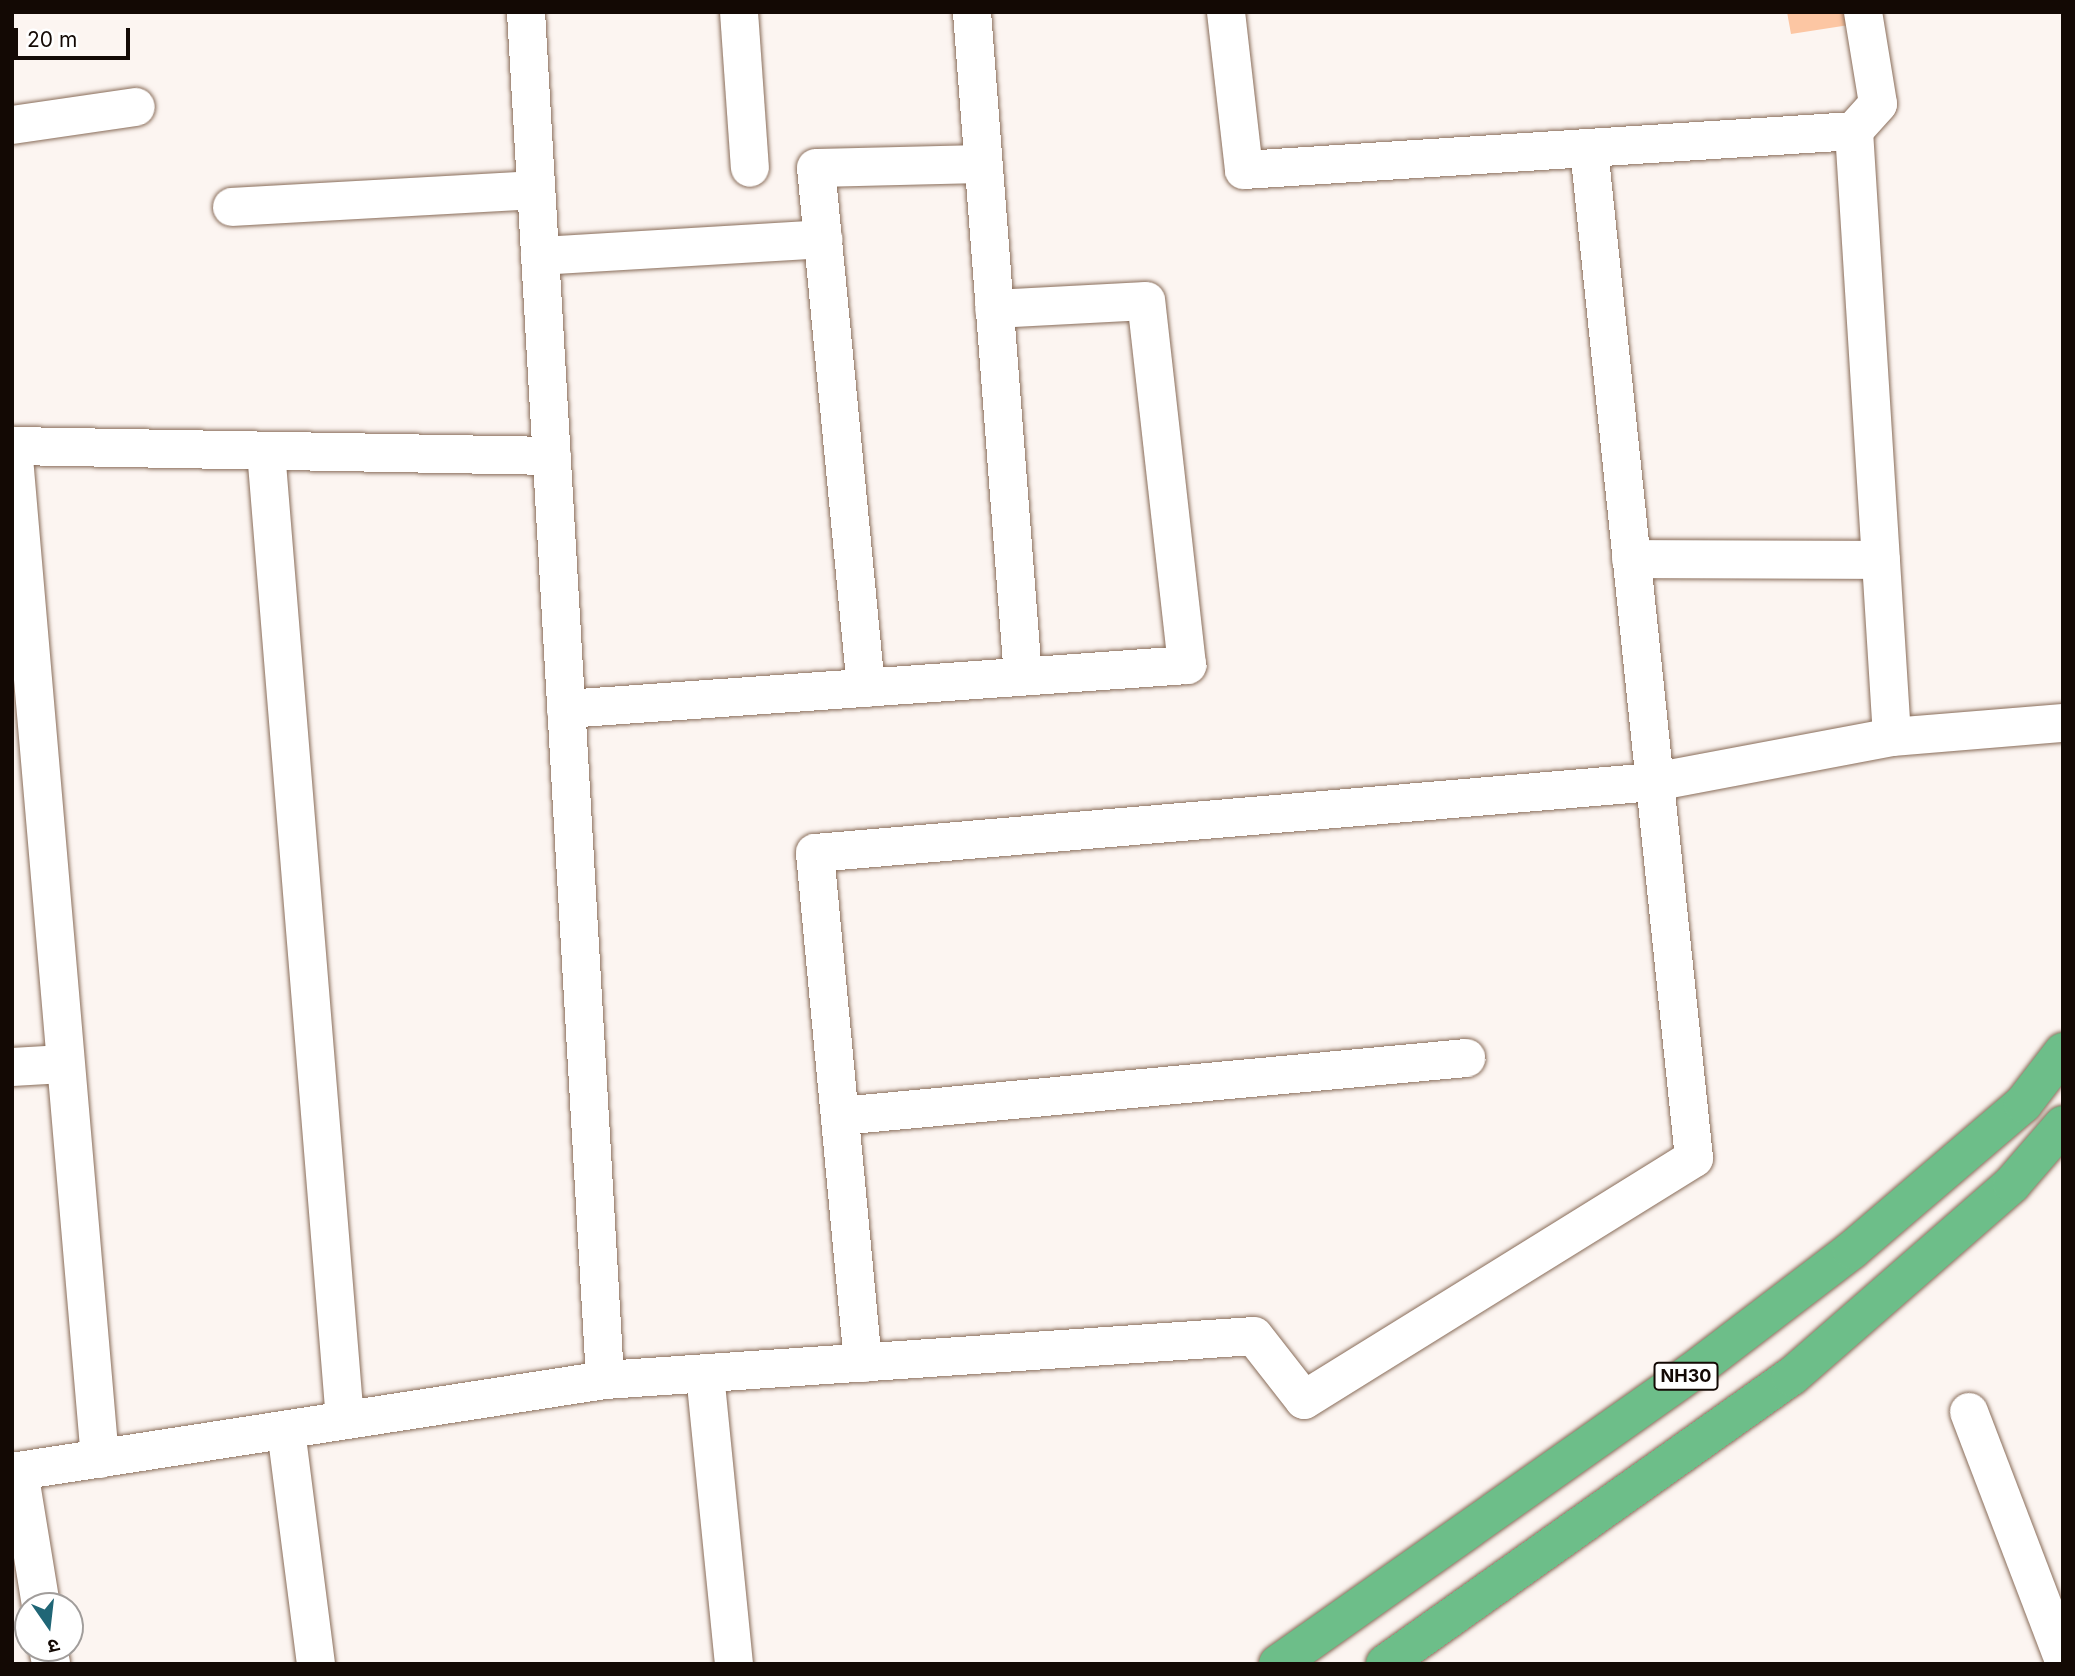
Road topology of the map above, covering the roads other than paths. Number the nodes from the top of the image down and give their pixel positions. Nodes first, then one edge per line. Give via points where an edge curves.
1 (526, 12) edge
2 (739, 12) edge
3 (972, 12) edge
4 (1226, 12) edge
5 (1863, 12) edge
6 (136, 107) dead end
7 (12, 125) edge
8 (1854, 131) junction
9 (1589, 148) junction
10 (983, 164) junction
11 (750, 168) dead end
12 (536, 190) junction
13 (233, 207) dead end
14 (823, 239) junction
15 (540, 257) junction
16 (995, 309) junction
17 (266, 451) junction
18 (551, 456) junction
19 (1631, 559) junction
20 (1881, 560) junction
21 (19, 594) edge
22 (1023, 676) junction
23 (866, 688) junction
24 (566, 709) junction
25 (2063, 723) edge
26 (1892, 737) junction
27 (1654, 782) junction
28 (2063, 1052) edge
29 (1466, 1058) dead end
30 (64, 1064) junction
31 (12, 1067) edge
32 (840, 1116) junction
33 (2063, 1125) edge
34 (863, 1363) junction
35 (705, 1374) junction
36 (605, 1380) junction
37 (1969, 1412) dead end
38 (345, 1420) junction
39 (286, 1430) junction
40 (100, 1458) junction
41 (16, 1472) edge
42 (38, 1592) edge
43 (2063, 1658) edge
44 (316, 1664) edge
45 (734, 1664) edge
46 (1278, 1664) edge
47 (1385, 1664) edge

1 - 12 street
2 - 11 street
3 - 10 street
4 - 9 street via 1244,170
5 - 8 street via 1878,104
6 - 7 street
8 - 9 street
8 - 20 street
9 - 19 street
10 - 14 street via 816,168
10 - 16 street
12 - 13 street
12 - 15 street
14 - 15 street
14 - 23 street
15 - 18 street
16 - 22 street
16 - 22 street via 1146,301 1186,665
17 - 18 street
17 - 21 street via 13,446
17 - 38 street
18 - 24 street
19 - 20 street
19 - 27 street
20 - 26 street
21 - 30 street
22 - 23 street
23 - 24 street
24 - 36 street
25 - 26 street
26 - 27 street
27 - 32 street via 816,853
27 - 34 street via 1694,1158 1304,1399 1254,1336
28 - 46 highway, NH30 via 2023,1104 1852,1250 1692,1372
29 - 32 street
30 - 31 street
30 - 40 street
32 - 34 street
33 - 47 highway via 2012,1184 1791,1377
34 - 35 street
35 - 36 street
35 - 45 street
36 - 38 street
37 - 43 street
38 - 39 street
39 - 40 street
39 - 44 street
40 - 41 street
41 - 42 street

